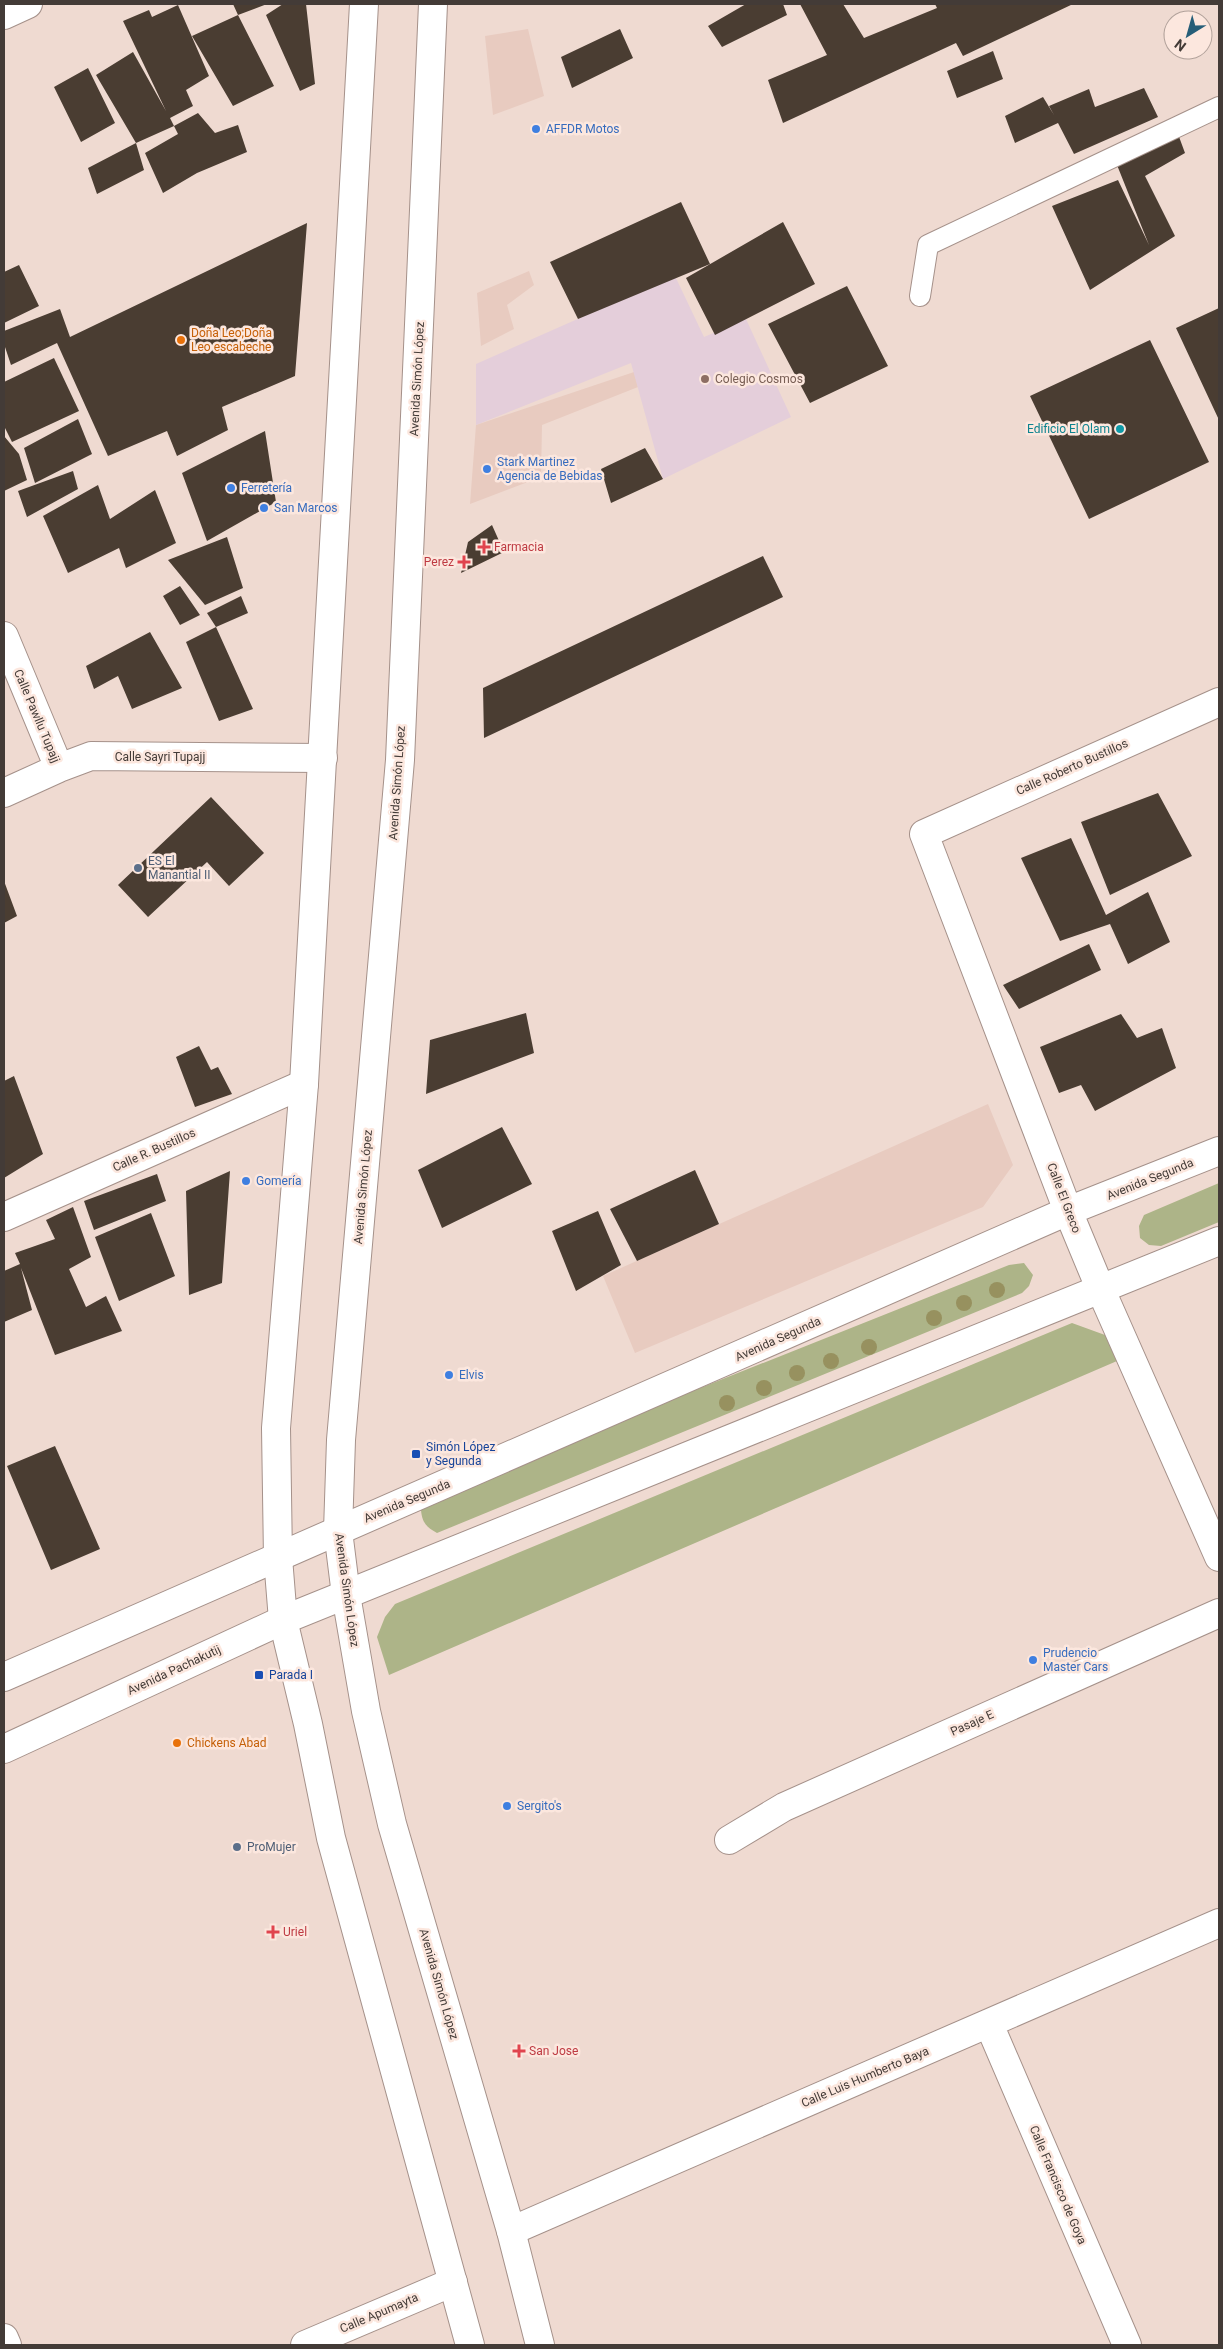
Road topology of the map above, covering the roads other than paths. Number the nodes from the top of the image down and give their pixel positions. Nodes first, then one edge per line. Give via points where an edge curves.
1 (28, 4) edge
2 (364, 4) edge
3 (433, 4) edge
4 (4, 15) edge
5 (1219, 107) edge
6 (920, 296) dead end
7 (4, 636) edge
8 (1219, 702) edge
9 (323, 758) junction
10 (59, 768) junction
11 (4, 793) edge
12 (924, 834) joint
13 (304, 1084) junction
14 (1219, 1152) edge
15 (1068, 1211) junction
16 (4, 1217) edge
17 (1219, 1241) edge
18 (1100, 1288) junction
19 (338, 1531) junction
20 (1219, 1557) edge
21 (278, 1558) junction
22 (346, 1595) junction
23 (1219, 1613) edge
24 (283, 1620) junction
25 (4, 1677) edge
26 (4, 1748) edge
27 (729, 1840) dead end
28 (1219, 1924) edge
29 (989, 2024) junction
30 (512, 2231) junction
31 (452, 2282) junction
32 (4, 2338) edge
33 (7, 2345) edge
34 (305, 2345) edge
35 (470, 2345) edge
36 (540, 2345) edge
37 (1127, 2345) edge

1 - 4 main road
2 - 9 main road
3 - 19 main road, Avenida Simón López via 400,760 341,1440
5 - 6 lane via 928,245
7 - 10 main road, Calle Pawllu Tupajj
8 - 12 main road, Calle Roberto Bustillos
9 - 10 main road, Calle Sayri Tupajj via 91,756
9 - 13 main road
10 - 11 main road, Calle Sayri Tupajj
12 - 15 main road, Calle El Greco
13 - 16 main road, Calle R. Bustillos
13 - 21 main road via 276,1428
14 - 15 main road, Avenida Segunda
15 - 18 main road, Calle El Greco
15 - 19 main road, Avenida Segunda
17 - 18 main road
18 - 20 main road, Calle El Greco
18 - 22 main road
19 - 21 main road
19 - 22 main road, Avenida Simón López
21 - 24 main road
21 - 25 main road
22 - 24 main road, Avenida Pachakutij
22 - 30 main road, Avenida Simón López via 366,1711 392,1824
23 - 27 main road, Pasaje E via 784,1807
24 - 26 main road, Avenida Pachakutij
24 - 31 main road via 331,1838
28 - 29 main road, Calle Luis Humberto Baya
29 - 30 main road, Calle Luis Humberto Baya
29 - 37 main road, Calle Francisco de Goya
30 - 36 main road, Avenida Simón López
31 - 34 main road, Calle Apumayta
31 - 35 main road
32 - 33 main road

